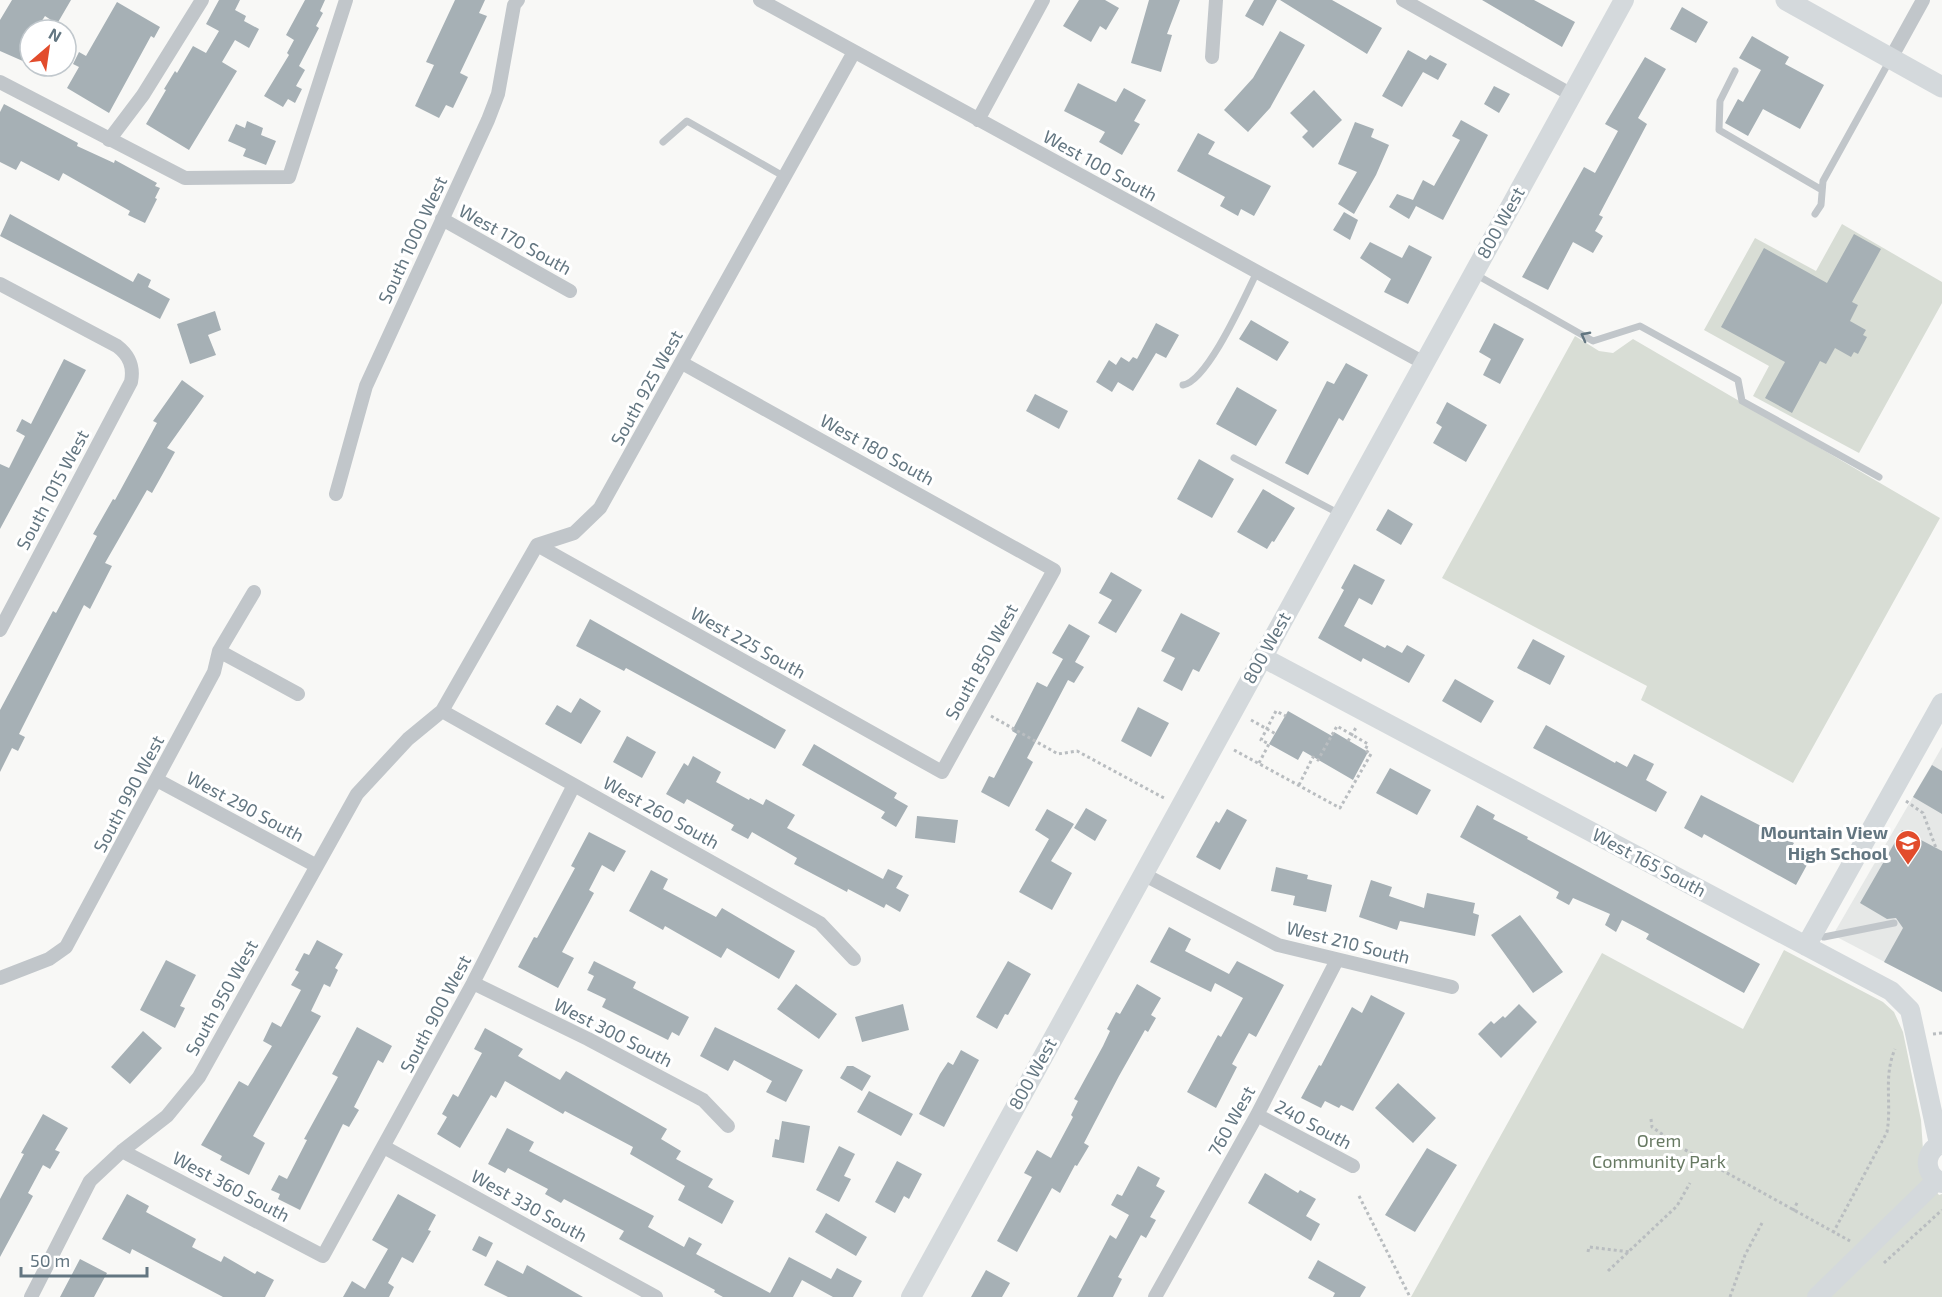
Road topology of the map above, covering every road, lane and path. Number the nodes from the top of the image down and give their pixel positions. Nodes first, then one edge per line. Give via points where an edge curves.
1 (202, 0) edge
2 (346, 0) edge
3 (518, 0) edge
4 (760, 0) edge
5 (1043, 0) edge
6 (1216, 0) edge
7 (1403, 0) edge
8 (1624, 0) edge
9 (1786, 0) edge
10 (1923, 0) edge
11 (854, 52) junction
12 (1212, 57) dead end
13 (1891, 58) junction
14 (1736, 71) dead end
15 (0, 82) edge
16 (1942, 87) edge
17 (1572, 95) junction
18 (978, 120) junction
19 (110, 140) junction
20 (663, 142) dead end
21 (785, 177) junction
22 (1822, 190) junction
23 (1815, 214) dead end
24 (442, 219) junction
25 (1257, 272) junction
26 (1473, 273) junction
27 (0, 284) edge
28 (570, 291) dead end
29 (682, 363) junction
30 (1424, 363) junction
31 (1183, 385) dead end
32 (1234, 458) dead end
33 (1878, 477) dead end
34 (336, 494) dead end
35 (1340, 515) junction
36 (537, 545) junction
37 (1054, 570) joint
38 (254, 592) dead end
39 (0, 630) edge
40 (219, 651) junction
41 (1262, 657) junction
42 (298, 694) dead end
43 (1942, 703) edge
44 (442, 711) junction
45 (991, 716) dead end
46 (1286, 716) dead end
47 (1251, 720) dead end
48 (1359, 721) dead end
49 (1267, 728) junction
50 (1275, 734) dead end
51 (1352, 735) junction
52 (1348, 741) dead end
53 (1234, 750) dead end
54 (1259, 763) junction
55 (942, 772) joint
56 (157, 780) junction
57 (574, 785) junction
58 (1299, 785) junction
59 (1164, 798) dead end
60 (1902, 798) dead end
61 (1935, 848) dead end
62 (315, 865) junction
63 (1143, 874) junction
64 (1894, 922) dead end
65 (1815, 942) junction
66 (854, 959) dead end
67 (1337, 960) junction
68 (0, 978) edge
69 (473, 983) junction
70 (1452, 987) dead end
71 (1942, 1033) edge
72 (1931, 1035) dead end
73 (1895, 1049) dead end
74 (1257, 1115) junction
75 (1651, 1119) dead end
76 (728, 1126) dead end
77 (1941, 1144) edge
78 (384, 1147) junction
79 (122, 1151) junction
80 (1723, 1159) dead end
81 (1353, 1166) dead end
82 (1719, 1169) junction
83 (1939, 1182) edge
84 (1690, 1183) dead end
85 (1359, 1196) dead end
86 (1798, 1201) dead end
87 (1942, 1210) edge
88 (1793, 1211) junction
89 (1762, 1223) dead end
90 (1833, 1233) junction
91 (1850, 1241) dead end
92 (1588, 1252) dead end
93 (1630, 1252) junction
94 (323, 1256) joint
95 (1884, 1263) dead end
96 (1608, 1271) dead end
97 (30, 1297) edge
98 (656, 1297) edge
99 (911, 1297) edge
100 (1155, 1297) edge
101 (1410, 1297) edge
102 (1730, 1297) edge
103 (1817, 1297) edge

1 - 19 street
2 - 19 street via 289,177 185,178
3 - 24 street, South 1000 West via 495,103
4 - 11 street, West 100 South
5 - 18 street
6 - 12 street
7 - 17 street
8 - 17 street, 800 West
9 - 13 main road
10 - 13 street
11 - 18 street, West 100 South
11 - 21 street, South 925 West
13 - 16 main road
13 - 22 lane via 1823,181
14 - 22 lane via 1720,101 1719,130
15 - 19 street
17 - 26 street, 800 West
18 - 25 street, West 100 South
20 - 21 lane via 687,121
21 - 29 street, South 925 West
22 - 23 lane via 1821,205
24 - 28 street, West 170 South
24 - 34 street, South 1000 West via 366,386
25 - 30 street, West 100 South
25 - 31 lane via 1202,371 1191,384
26 - 30 street, 800 West
33 -> 26 lane via 1742,401 1738,380 1640,326 1593,341
27 - 39 street, South 1015 West via 117,346 132,366 131,382
29 - 36 street, South 925 West via 600,508 574,534
29 - 37 street, West 180 South
30 - 35 street, 800 West
32 - 35 lane
35 - 41 street, 800 West
36 - 44 street
36 - 55 street, West 225 South
37 - 55 street, South 850 West
38 - 40 street, South 990 West
40 - 42 street
40 - 56 street, South 990 West via 214,672
41 - 63 street, 800 West
41 - 65 street, West 165 South
43 - 65 street
44 - 57 street, West 260 South
44 - 62 street, South 950 West via 408,739 357,794
45 - 59 path via 1058,754 1077,752
46 - 49 path via 1276,711
47 - 49 path
48 - 51 path
49 - 50 path
49 - 54 path via 1261,740 1269,744
51 - 52 path
51 - 58 path via 1337,726 1318,760 1313,757
51 - 58 path via 1368,744 1365,750 1371,754 1340,808
53 - 54 path
54 - 58 path
56 - 62 street, West 290 South
56 - 68 street, South 990 West via 66,947 49,959
57 - 66 street, West 260 South via 820,923
57 - 69 street, South 900 West
60 - 61 path via 1923,813
62 - 79 street, South 950 West via 199,1077 167,1116
63 - 67 street, West 210 South via 1278,945
63 - 99 street, 800 West
64 - 65 lane
65 - 77 street, West 165 South via 1891,991 1910,1010
67 - 70 street, West 210 South
67 - 74 street, 760 West
69 - 76 street, West 300 South via 703,1100
69 - 78 street, South 900 West
71 - 72 path
73 - 90 path via 1887,1066 1887,1132
74 - 81 street, 240 South
74 - 100 street, 760 West
75 - 82 path via 1652,1127
77 - 83 street, West 165 South via 1928,1158 1929,1171
78 - 94 street, South 900 West
78 - 98 street, West 330 South
79 - 94 street, West 360 South
79 - 97 street, South 950 West via 90,1180
80 - 82 path
82 - 88 path
83 - 103 street
84 - 93 path via 1677,1206
85 - 101 path
86 - 88 path
87 - 95 path
88 - 90 path
89 - 102 path
90 - 91 path
92 - 93 path via 1589,1247
93 - 96 path

